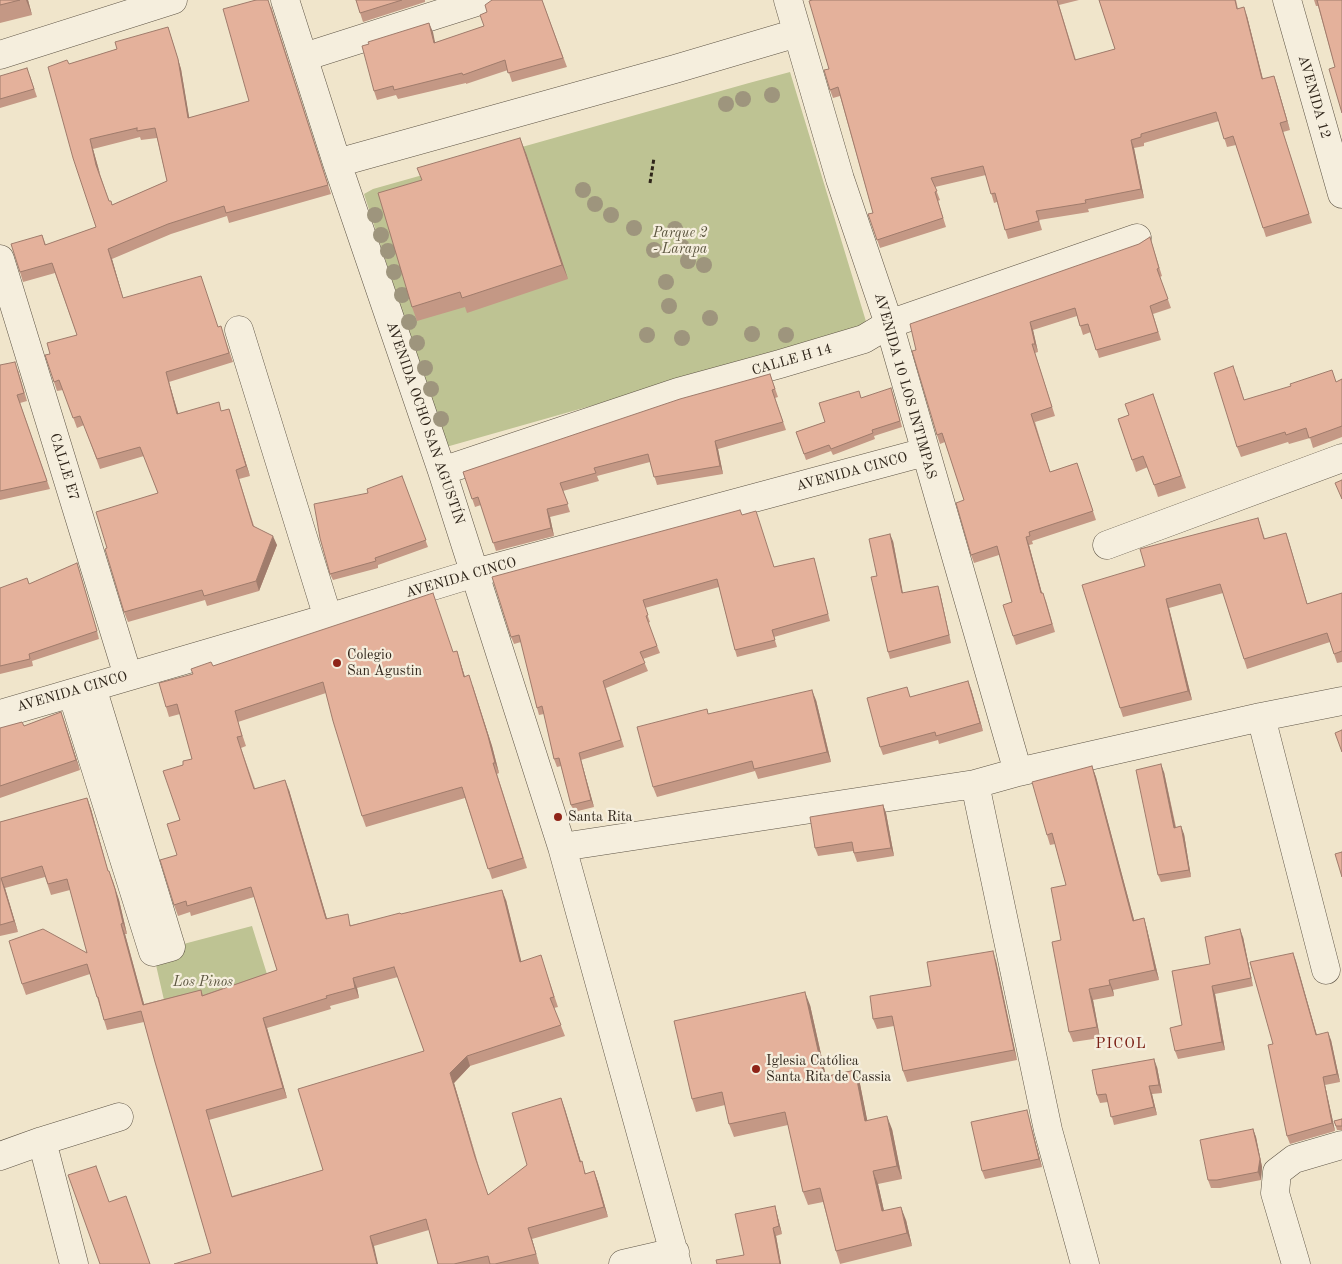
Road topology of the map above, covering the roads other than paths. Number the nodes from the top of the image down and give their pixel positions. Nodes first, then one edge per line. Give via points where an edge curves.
1 (173, 0) edge
2 (285, 0) edge
3 (483, 0) edge
4 (788, 0) edge
5 (1287, 0) edge
6 (797, 33) junction
7 (0, 55) edge
8 (304, 57) junction
9 (337, 163) junction
10 (1342, 194) edge
11 (1137, 238) dead end
12 (0, 258) edge
13 (889, 324) junction
14 (239, 330) dead end
15 (924, 452) junction
16 (1342, 458) edge
17 (442, 471) junction
18 (1107, 545) dead end
19 (475, 573) junction
20 (328, 618) junction
21 (128, 676) junction
22 (82, 690) junction
23 (1342, 701) edge
24 (0, 714) edge
25 (1261, 717) junction
26 (1018, 772) junction
27 (975, 784) junction
28 (562, 847) junction
29 (1326, 970) dead end
30 (119, 1117) dead end
31 (42, 1141) junction
32 (1342, 1146) edge
33 (0, 1156) edge
34 (676, 1258) edge
35 (74, 1264) edge
36 (623, 1264) edge
37 (1084, 1264) edge
38 (1296, 1264) edge

1 - 7 street
2 - 8 street, AVENIDA OCHO SAN AGUSTÍN
3 - 8 street
4 - 6 street, AVENIDA 10 LOS INTIMPAS
5 - 10 street, AVENIDA 12
6 - 9 street
6 - 13 street, AVENIDA 10 LOS INTIMPAS via 840,179
8 - 9 street, AVENIDA OCHO SAN AGUSTÍN
9 - 17 street, AVENIDA OCHO SAN AGUSTÍN
11 - 13 street, CALLE H 14
12 - 21 street, CALLE E7
13 - 15 street, AVENIDA 10 LOS INTIMPAS
13 - 17 street, CALLE H 14 via 864,339 678,392
14 - 20 street
15 - 19 street, AVENIDA CINCO
15 - 26 street, AVENIDA 10 LOS INTIMPAS
16 - 18 street
17 - 19 street, AVENIDA OCHO SAN AGUSTÍN
19 - 20 street, AVENIDA CINCO
19 - 28 street, AVENIDA OCHO SAN AGUSTÍN
20 - 21 street, AVENIDA CINCO
21 - 22 street, AVENIDA CINCO
22 - 22 street via 171,947 153,952
22 - 24 street, AVENIDA CINCO
23 - 25 street
25 - 26 street
25 - 29 street
26 - 27 street
27 - 28 street
27 - 37 street via 1048,1130
28 - 34 street, AVENIDA OCHO SAN AGUSTÍN
30 - 31 street
31 - 33 street
31 - 35 street
32 - 38 street via 1294,1159 1276,1172 1275,1193
34 - 36 street

